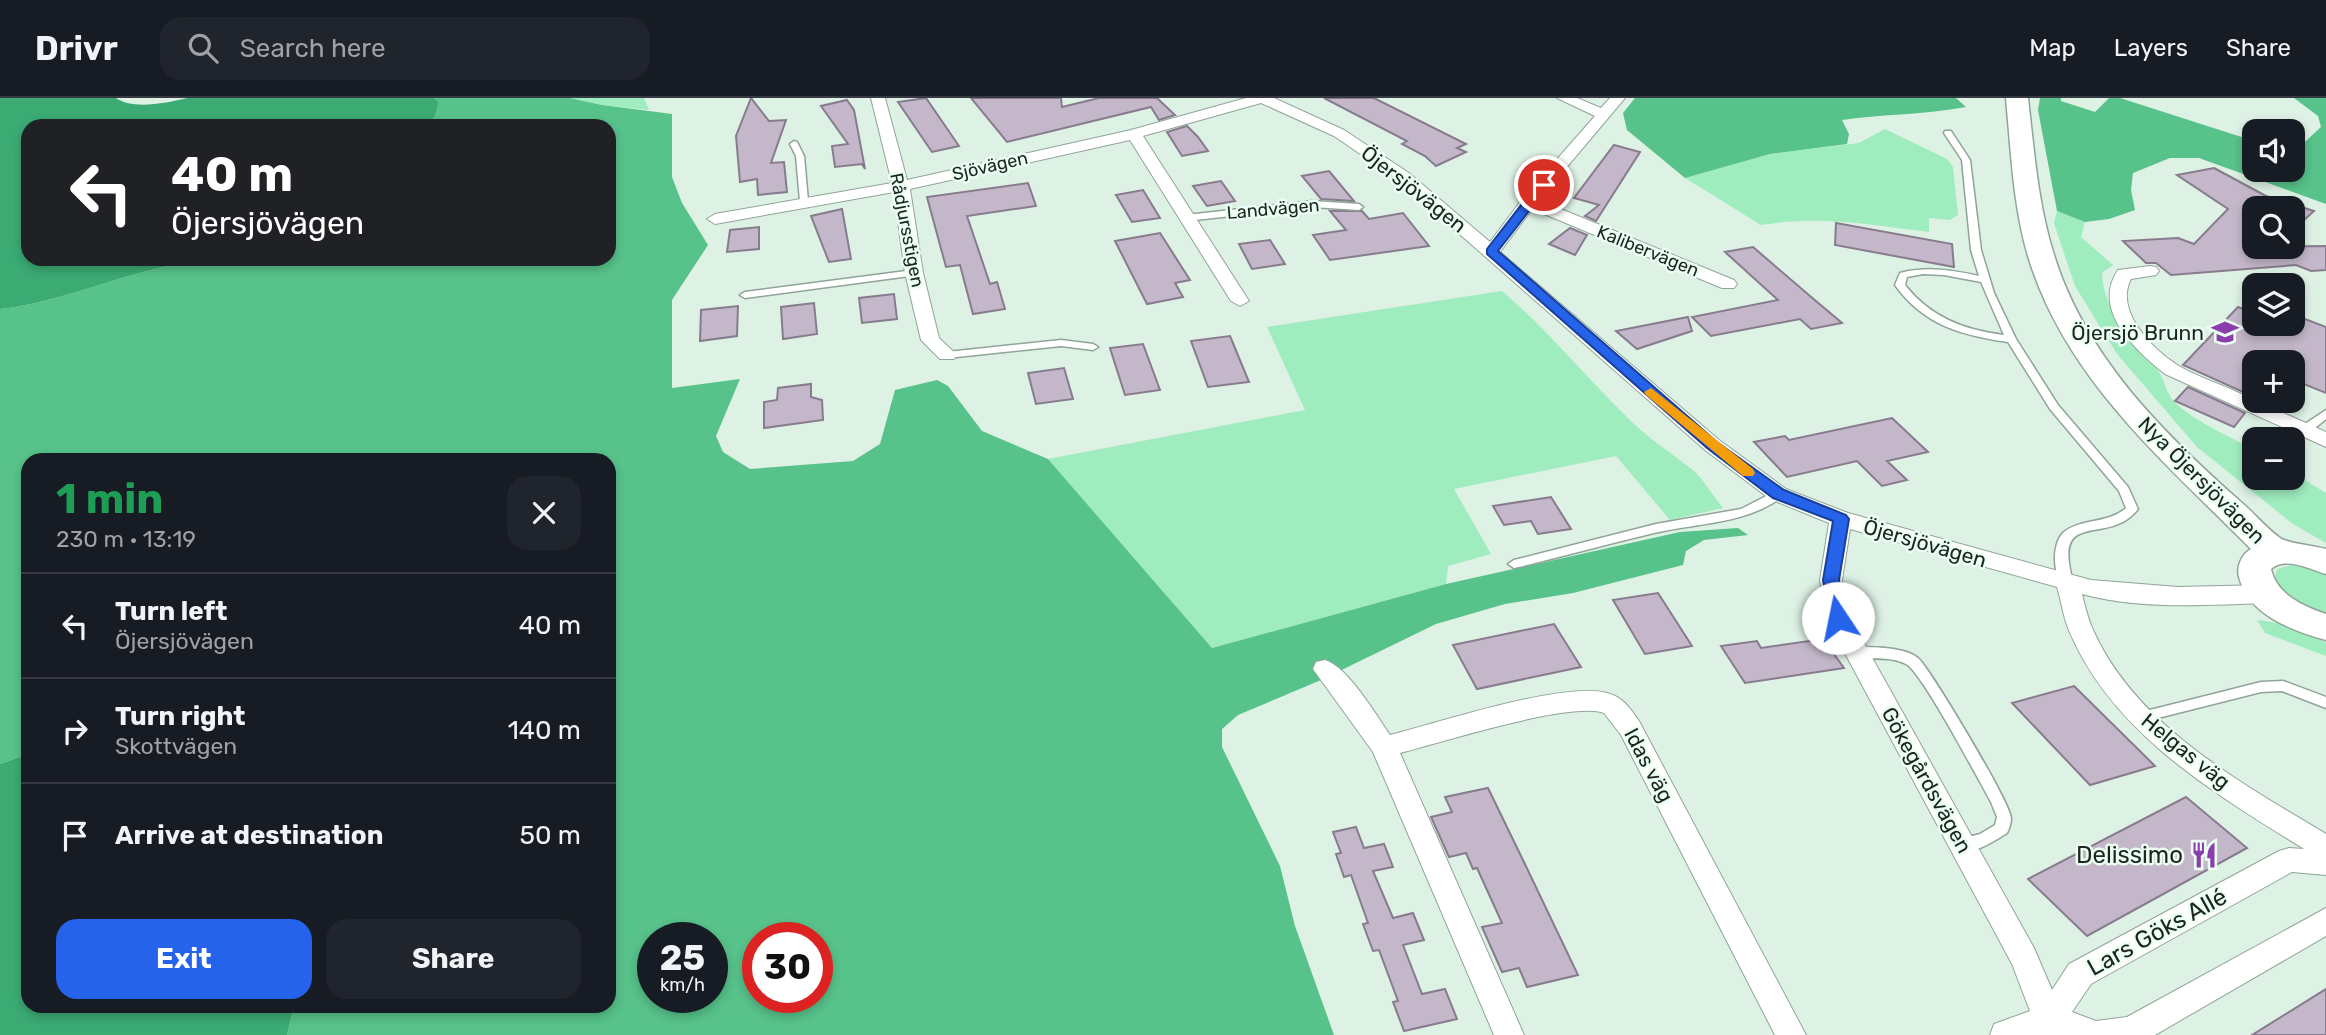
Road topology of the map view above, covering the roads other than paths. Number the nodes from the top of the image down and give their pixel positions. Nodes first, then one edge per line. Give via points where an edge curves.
1 (878, 98) edge
2 (1262, 98) edge
3 (1563, 98) edge
4 (1618, 98) edge
5 (2017, 98) edge
6 (1603, 114) junction
7 (1948, 133) dead end
8 (1134, 134) junction
9 (794, 144) dead end
10 (901, 186) junction
11 (804, 201) junction
12 (1529, 202) junction
13 (1359, 207) dead end
14 (1186, 218) junction
15 (715, 219) dead end
16 (1492, 251) junction
17 (2150, 271) dead end
18 (914, 272) junction
19 (1985, 280) junction
20 (1728, 284) dead end
21 (745, 295) dead end
22 (1240, 301) dead end
23 (2011, 339) junction
24 (1093, 347) dead end
25 (947, 355) joint
26 (2326, 413) edge
27 (2306, 429) junction
28 (2326, 440) edge
29 (1778, 494) junction
30 (1841, 519) junction
31 (2275, 553) junction
32 (2326, 562) edge
33 (1514, 564) dead end
34 (2067, 582) junction
35 (2266, 594) junction
36 (2326, 627) edge
37 (1857, 652) junction
38 (1325, 669) dead end
39 (2326, 703) edge
40 (2142, 717) junction
41 (1384, 747) junction
42 (1962, 845) junction
43 (2326, 848) edge
44 (2326, 863) edge
45 (2326, 921) edge
46 (2052, 1027) edge
47 (2133, 1034) edge
48 (1509, 1035) edge
49 (1791, 1035) edge
50 (2005, 1035) edge
51 (2093, 1035) edge
52 (2098, 1035) edge

1 - 10 street, Rådjursstigen
2 - 8 street, Sjövägen
2 - 16 street, Öjersjövägen via 1368,151
3 - 6 street
4 - 6 street
5 - 31 street, Nya Öjersjövägen via 2030,202 2041,255 2056,296 2118,393 2155,437
6 - 12 street
7 - 19 lane via 1966,160 1973,228
8 - 10 street, Sjövägen
8 - 14 street
9 - 11 lane via 800,156
10 - 11 street, Sjövägen
10 - 18 street, Rådjursstigen
11 - 15 street, Sjövägen
12 - 16 street
12 - 20 street, Kalibervägen
13 - 14 lane, Landvägen via 1313,204
14 - 22 street
16 - 29 street, Öjersjövägen via 1712,445
17 - 27 street via 2124,274 2116,284 2115,298 2155,357 2172,370
18 - 21 lane
18 - 25 street, Rådjursstigen via 930,340
19 - 23 lane
19 - 23 lane via 1952,272 1913,272 1903,275 1900,285 1939,322
23 - 34 lane via 2054,407 2124,490 2132,509 2126,517 2076,530 2064,538 2060,553
24 - 25 lane via 1061,343
26 - 27 lane
27 - 28 street
29 - 30 street, Öjersjövägen
29 - 33 lane via 1741,514 1677,523
30 - 34 street, Öjersjövägen
30 - 37 street, Gökegårdsvägen via 1831,580 1838,618
31 - 32 street, Nya Öjersjövägen
31 - 35 street, Nya Öjersjövägen via 2262,556 2255,564 2254,575
34 - 35 street, Öjersjövägen via 2131,594
34 - 40 street, Helgas väg via 2078,626 2091,653
35 - 36 street via 2297,616
37 - 42 street, Gökegårdsvägen
37 - 42 lane via 1886,652 1913,661 1997,800 2004,817 2002,829
38 - 41 street
39 - 40 lane via 2283,686 2261,687
40 - 43 street, Helgas väg via 2206,773
41 - 48 street
41 - 49 street, Idas väg via 1589,701 1606,702 1618,710
42 - 46 street, Gökegårdsvägen via 2024,958
44 - 46 street, Lars Göks Allé via 2289,860 2080,974
45 - 47 street
46 - 50 street
46 - 51 street
47 - 52 street

